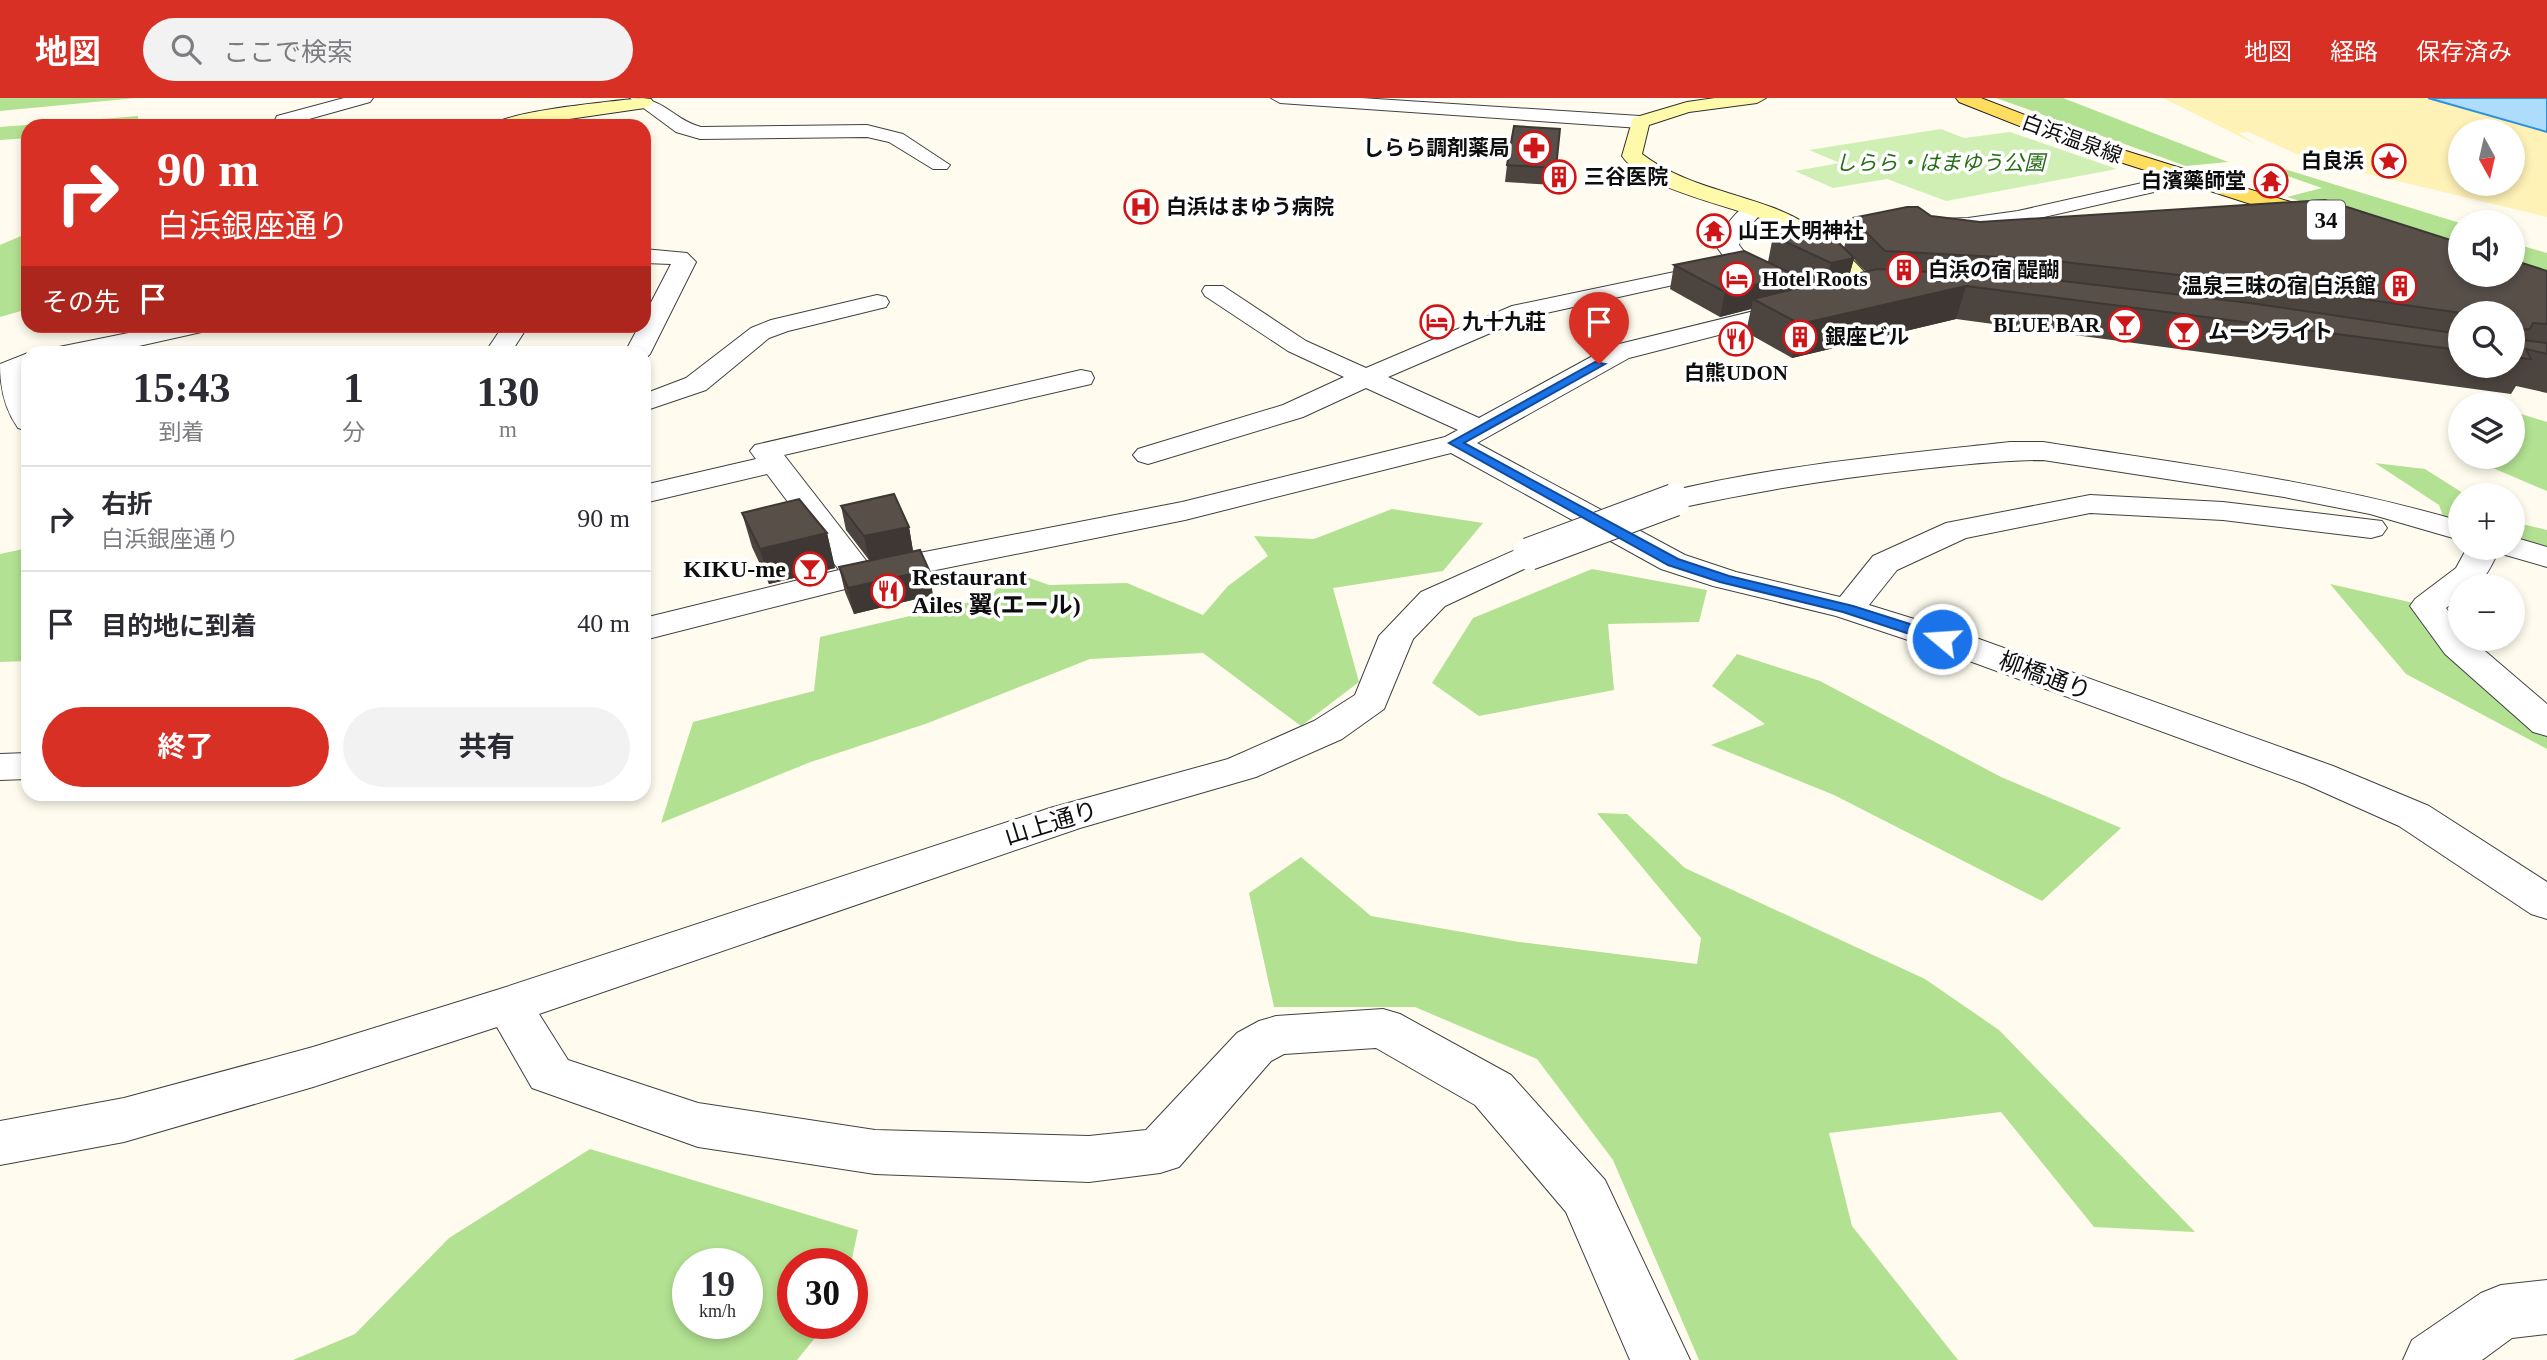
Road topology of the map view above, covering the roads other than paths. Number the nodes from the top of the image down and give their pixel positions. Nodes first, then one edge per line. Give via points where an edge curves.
1 (364, 98) edge
2 (1280, 98) edge
3 (1757, 98) edge
4 (1965, 98) edge
5 (642, 100) edge
6 (288, 119) edge
7 (527, 119) edge
8 (1640, 122) junction
9 (940, 165) dead end
10 (2191, 178) junction
11 (1755, 208) junction
12 (2342, 225) edge
13 (1805, 231) junction
14 (651, 256) edge
15 (1742, 264) junction
16 (1214, 291) dead end
17 (1868, 292) junction
18 (1894, 293) edge
19 (1831, 300) junction
20 (877, 302) dead end
21 (651, 327) edge
22 (165, 333) edge
23 (102, 346) edge
24 (21, 364) edge
25 (1082, 378) dead end
26 (1364, 378) junction
27 (651, 400) edge
28 (21, 406) edge
29 (1467, 436) junction
30 (1148, 455) dead end
31 (772, 464) junction
32 (651, 492) edge
33 (2448, 527) edge
34 (2448, 536) edge
35 (2525, 551) edge
36 (2547, 557) edge
37 (2477, 560) edge
38 (860, 575) junction
39 (1848, 609) junction
40 (651, 627) edge
41 (2547, 724) edge
42 (21, 766) edge
43 (0, 767) edge
44 (2547, 903) edge
45 (509, 1005) junction
46 (0, 1143) edge
47 (2547, 1307) edge
48 (2436, 1359) edge
49 (1660, 1360) edge

1 - 6 street
2 - 8 street
3 - 8 street via 1687,107
4 - 10 main road, 白浜温泉線 / 34 via 2077,142
5 - 7 street
5 - 9 street via 683,128 700,133 867,131 896,138
8 - 11 street via 1627,144 1643,167
10 - 12 main road, 白浜温泉線 / 34
10 - 13 street via 1969,225
11 - 13 street
11 - 15 street via 1732,233 1727,246
13 - 17 street
14 - 21 street via 684,262
15 - 19 street
15 - 26 street via 1521,311
16 - 26 street, 柳橋通り via 1297,346
17 - 18 street
17 - 19 street
19 - 29 street via 1619,352
20 - 27 street via 760,333 696,384
22 - 23 street
24 - 28 street via 6,371
25 - 31 street via 765,451
26 - 29 street, 柳橋通り
26 - 30 street via 1293,411
29 - 38 street via 1185,511
29 - 39 street, 柳橋通り via 1673,562
31 - 32 street
31 - 38 street
33 - 45 street, 山上通り, bridge via 2376,506 2284,488 2043,451 1832,470 1674,500 1529,554 1433,600 1397,636 1371,701 1328,730 1242,768 1065,818
34 - 39 street via 2223,511 2090,504 1957,530 1885,564
35 - 36 street
37 - 41 street via 2470,573 2427,606 2458,646
38 - 40 street
39 - 44 street, 柳橋通り via 1966,647 2331,780 2414,816
42 - 43 street
45 - 46 street, 山上通り via 124,1120
45 - 49 street via 550,1074 698,1125 875,1152 1089,1159 1160,1151 1254,1047 1276,1035 1383,1028 1493,1090 1586,1197
47 - 48 street via 2501,1312

